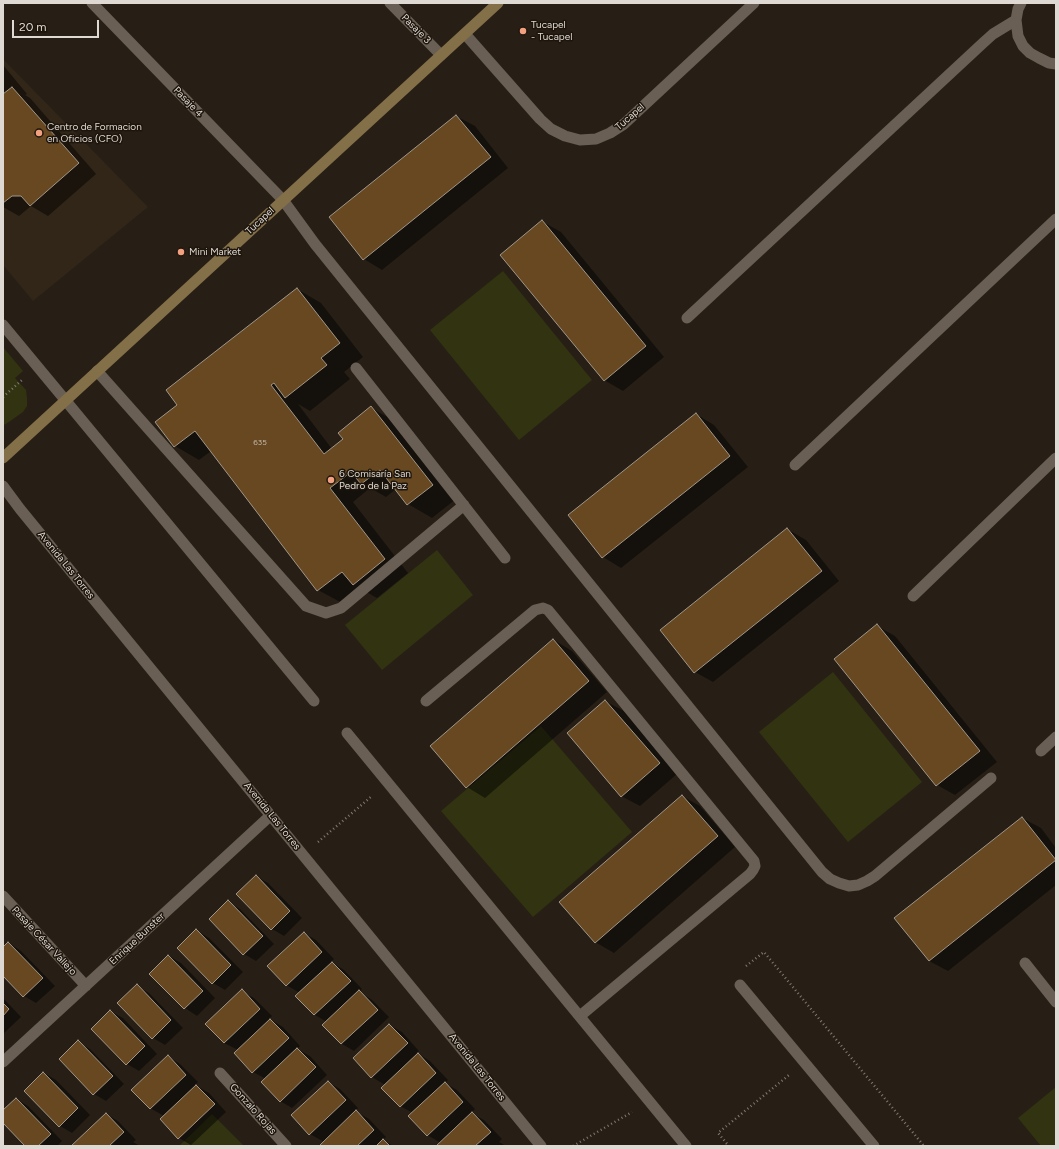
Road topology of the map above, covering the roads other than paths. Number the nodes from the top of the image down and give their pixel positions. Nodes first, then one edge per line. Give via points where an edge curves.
1 (92, 3) edge
2 (390, 3) edge
3 (498, 3) edge
4 (754, 3) edge
5 (1021, 3) edge
6 (1016, 20) junction
7 (465, 34) junction
8 (441, 55) junction
9 (1056, 64) edge
10 (283, 200) junction
11 (1056, 219) edge
12 (687, 318) dead end
13 (3, 325) edge
14 (356, 368) dead end
15 (97, 371) junction
16 (66, 401) junction
17 (3, 458) edge
18 (1056, 458) edge
19 (795, 465) dead end
20 (3, 486) edge
21 (464, 505) junction
22 (505, 558) dead end
23 (913, 596) dead end
24 (314, 701) dead end
25 (426, 701) dead end
26 (347, 733) dead end
27 (1056, 737) edge
28 (1041, 751) dead end
29 (991, 778) dead end
30 (271, 815) junction
31 (3, 896) edge
32 (1025, 963) dead end
33 (740, 985) road end
34 (86, 986) junction
35 (1056, 1002) edge
36 (580, 1016) junction
37 (3, 1062) edge
38 (220, 1073) dead end
39 (286, 1146) edge
40 (541, 1146) edge
41 (686, 1146) edge
42 (874, 1146) edge

1 - 10 street, Pasaje 4
2 - 8 street, Pasaje 3
3 - 7 main road, Tucapel
4 - 7 street, Tucapel via 624,124 596,139 580,140 551,129
5 - 6 street
6 - 9 street via 1018,36 1023,46 1039,58
6 - 12 street via 983,43
7 - 8 main road, Tucapel
8 - 10 main road, Tucapel
10 - 15 main road, Tucapel
10 - 29 street, Pasaje 4 via 325,256 830,879 849,886 867,881
11 - 19 street
13 - 16 street
14 - 21 street
15 - 16 main road, Tucapel
15 - 21 street via 306,606 326,613 341,608
16 - 17 main road, Tucapel
16 - 24 street
18 - 23 street
20 - 30 street, Avenida Las Torres
21 - 22 street
25 - 36 street via 535,610 548,610 754,861 755,866 750,874
26 - 36 street
27 - 28 street
30 - 34 street, Enrique Bunster
30 - 40 street, Avenida Las Torres
31 - 34 street, Pasaje César Vallejo
32 - 35 street
33 - 42 street
34 - 37 street, Enrique Bunster
36 - 41 street
38 - 39 street, Gonzalo Rojas

